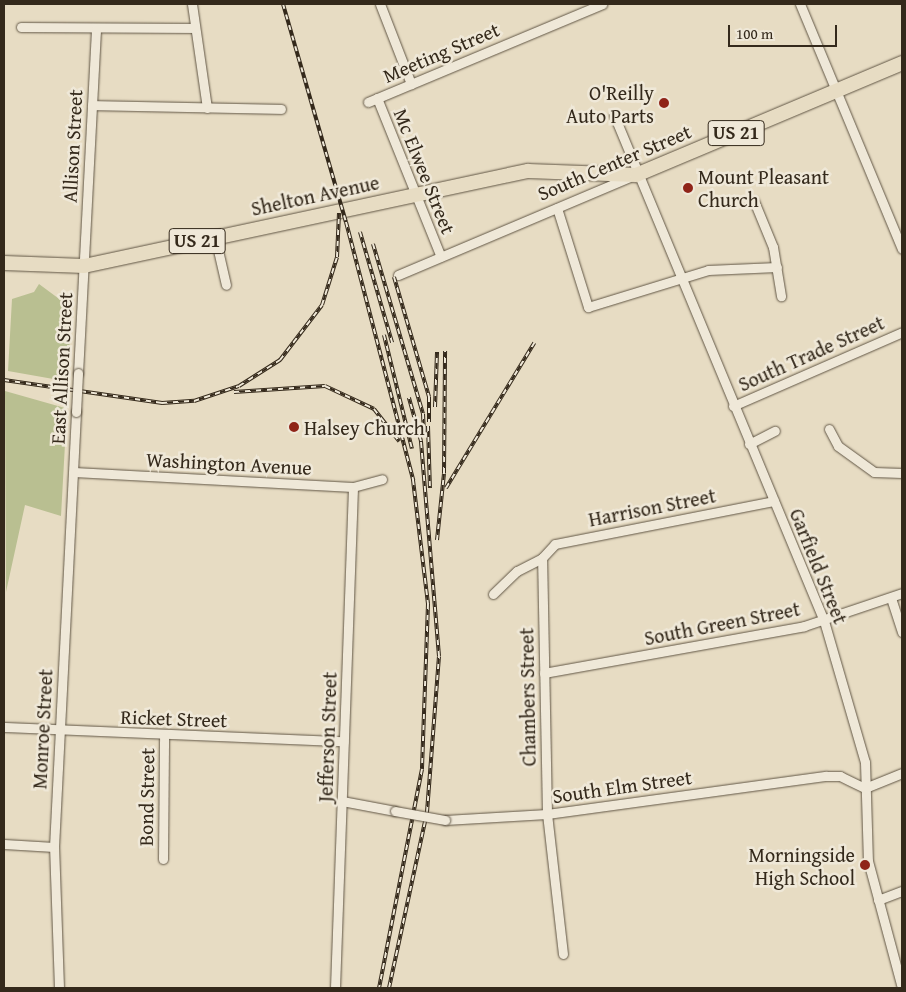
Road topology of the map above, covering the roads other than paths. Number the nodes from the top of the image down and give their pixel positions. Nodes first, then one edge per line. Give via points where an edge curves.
1 (192, 4) edge
2 (380, 4) edge
3 (602, 4) edge
4 (800, 4) edge
5 (22, 27) dead end
6 (96, 28) junction
7 (195, 28) junction
8 (902, 63) edge
9 (411, 84) junction
10 (836, 90) junction
11 (372, 100) joint
12 (92, 105) junction
13 (207, 108) junction
14 (281, 109) dead end
15 (614, 115) dead end
16 (636, 175) junction
17 (416, 194) junction
18 (754, 201) dead end
19 (557, 208) junction
20 (215, 237) junction
21 (902, 249) edge
22 (441, 257) junction
23 (4, 263) edge
24 (84, 266) junction
25 (776, 267) junction
26 (398, 275) dead end
27 (680, 279) junction
28 (226, 285) dead end
29 (781, 296) dead end
30 (902, 332) edge
31 (734, 406) junction
32 (829, 429) dead end
33 (775, 431) dead end
34 (749, 444) junction
35 (74, 472) junction
36 (902, 473) edge
37 (382, 479) dead end
38 (353, 487) junction
39 (774, 501) junction
40 (542, 558) junction
41 (902, 593) edge
42 (493, 594) dead end
43 (891, 598) junction
44 (824, 621) junction
45 (902, 632) edge
46 (544, 673) junction
47 (4, 727) edge
48 (60, 731) junction
49 (164, 735) junction
50 (344, 741) junction
51 (902, 773) edge
52 (865, 788) junction
53 (342, 801) junction
54 (547, 814) junction
55 (4, 844) edge
56 (54, 847) junction
57 (163, 859) dead end
58 (902, 891) edge
59 (878, 900) junction
60 (563, 954) dead end
61 (59, 988) edge
62 (336, 988) edge
63 (902, 988) edge

1 - 7 street
2 - 9 street
3 - 9 street, Meeting Street
4 - 10 street
5 - 6 street
6 - 7 street
6 - 12 street, Allison Street
7 - 13 street
8 - 10 main road, South Center Street / US 21
9 - 11 street, Meeting Street
10 - 16 main road, South Center Street / US 21
10 - 21 street
11 - 17 street, Mc Elwee Street
12 - 13 street
12 - 24 street, Allison Street
13 - 14 street
15 - 16 street, Garfield Street
16 - 17 main road, Shelton Avenue / US 21 via 528,171
16 - 19 street, South Center Street
16 - 27 street, Garfield Street
17 - 20 main road, Shelton Avenue / US 21
17 - 22 street, Mc Elwee Street
18 - 25 street
19 - 22 street, South Center Street
19 - 27 street via 588,307
20 - 24 main road, Shelton Avenue / US 21
20 - 28 street
22 - 26 street, South Center Street
23 - 24 main road, Shelton Avenue / US 21
24 - 35 street, East Allison Street, bridge
25 - 27 street via 708,270
25 - 29 street
27 - 31 street, Garfield Street
30 - 31 street, South Trade Street
31 - 34 street, Garfield Street
32 - 36 street via 838,446 874,472
33 - 34 street
34 - 39 street, Garfield Street
35 - 38 street, Washington Avenue
35 - 48 street, Monroe Street
37 - 38 street, Washington Avenue
38 - 50 street, Jefferson Street
39 - 40 street, Harrison Street via 555,544
39 - 44 street, Garfield Street
40 - 42 street, Harrison Street via 517,571
40 - 46 street, Chambers Street
41 - 43 street, South Green Street
43 - 44 street, South Green Street
43 - 45 street
44 - 46 street, South Green Street
44 - 52 street, Garfield Street via 865,762
46 - 54 street, Chambers Street
47 - 48 street, Ricket Street
48 - 49 street, Ricket Street
48 - 56 street, Monroe Street
49 - 50 street, Ricket Street
49 - 57 street, Bond Street
50 - 53 street, Jefferson Street
51 - 52 street
52 - 54 street, South Elm Street via 847,778 826,776
52 - 59 street, Garfield Street via 866,849
53 - 54 street, South Elm Street, bridge via 445,820
53 - 62 street, Jefferson Street
54 - 60 street, Chambers Street
55 - 56 street
56 - 61 street, Monroe Street
58 - 59 street
59 - 63 street, Garfield Street

